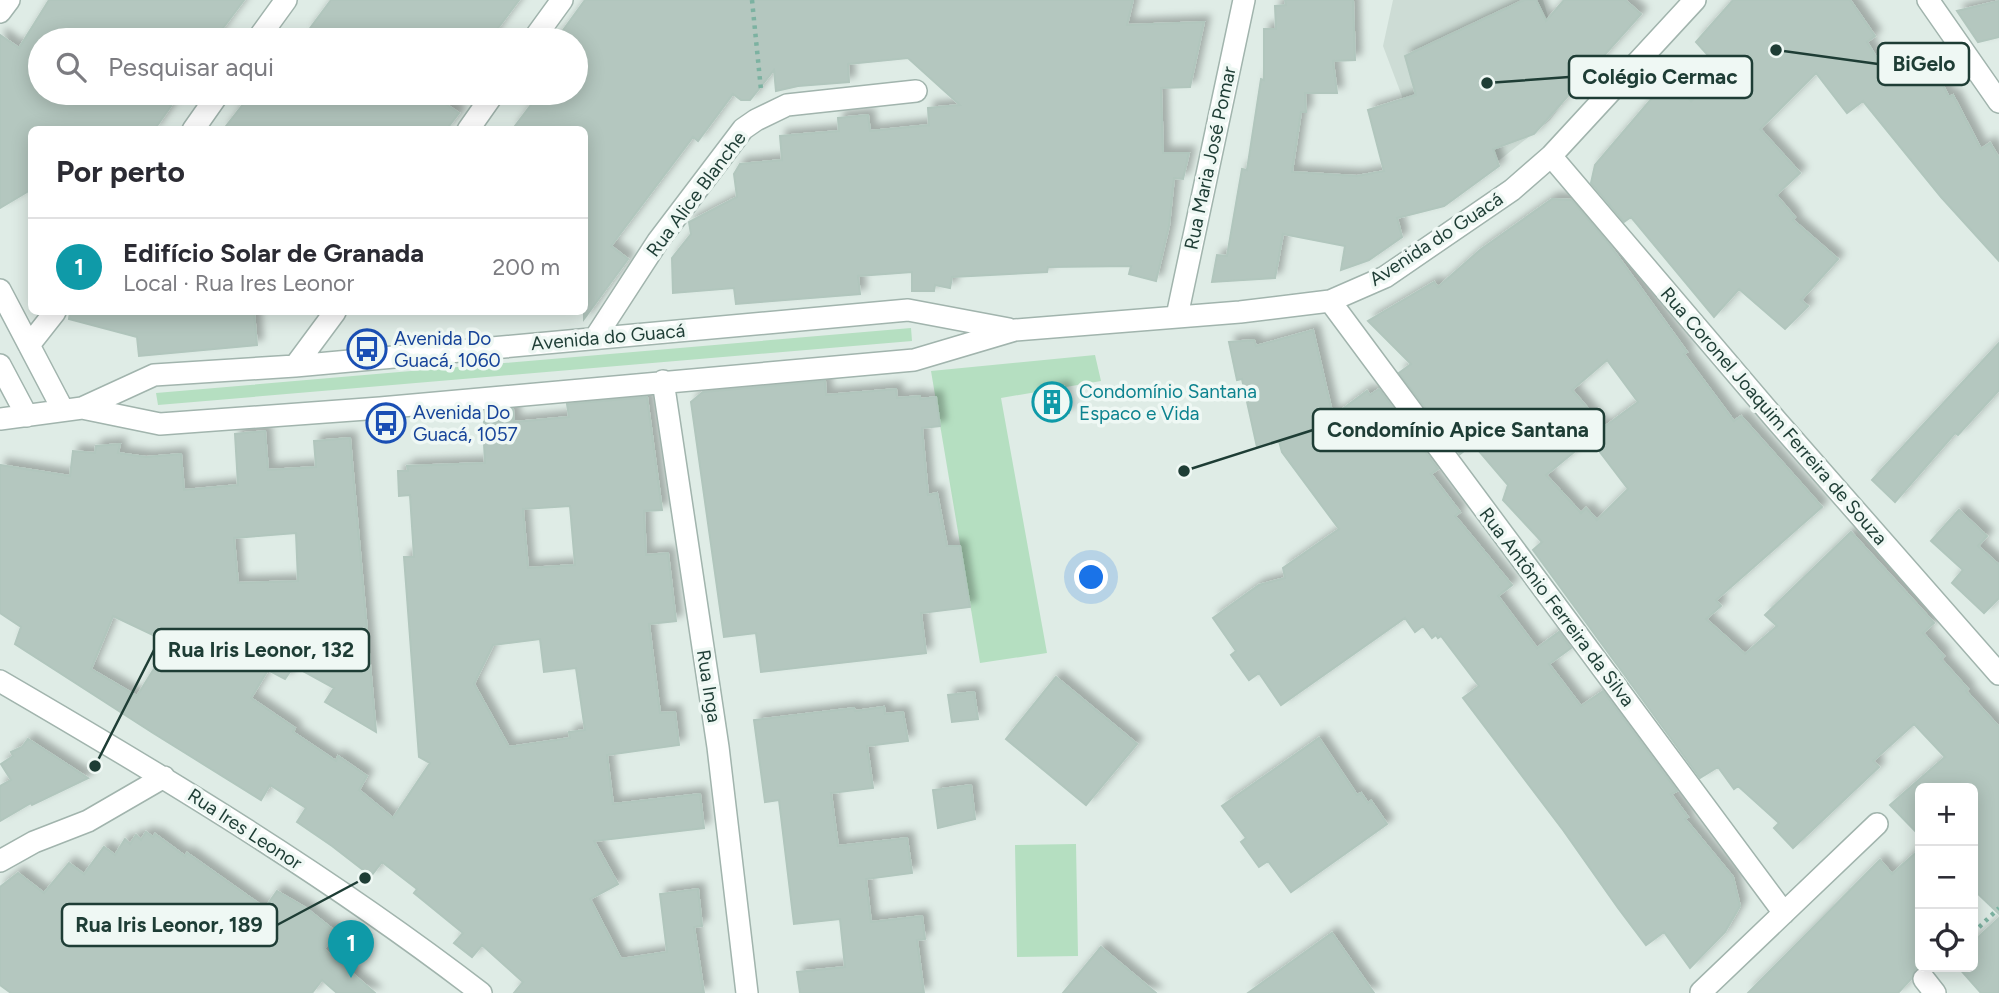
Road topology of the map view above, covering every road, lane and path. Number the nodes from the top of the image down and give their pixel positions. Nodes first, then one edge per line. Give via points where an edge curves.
1 (9, 0) edge
2 (286, 0) edge
3 (562, 0) edge
4 (752, 0) edge
5 (1244, 0) edge
6 (1695, 0) edge
7 (1928, 0) edge
8 (0, 12) edge
9 (266, 28) edge
10 (542, 28) edge
11 (916, 91) dead end
12 (1999, 102) edge
13 (210, 105) edge
14 (486, 105) edge
15 (764, 116) junction
16 (195, 126) edge
17 (471, 126) edge
18 (1551, 156) junction
19 (0, 290) edge
20 (1330, 301) junction
21 (53, 315) edge
22 (333, 315) edge
23 (1177, 316) junction
24 (1015, 330) junction
25 (595, 338) junction
26 (29, 345) junction
27 (0, 365) edge
28 (295, 366) junction
29 (663, 381) junction
30 (73, 409) junction
31 (27, 416) junction
32 (0, 419) edge
33 (1999, 674) edge
34 (0, 681) edge
35 (164, 777) junction
36 (1877, 824) dead end
37 (0, 861) edge
38 (1999, 908) edge
39 (1784, 913) junction
40 (1978, 928) edge
41 (470, 989) edge
42 (1701, 992) edge
43 (747, 993) edge

1 - 8 street
2 - 9 street
3 - 10 street
4 - 15 path
5 - 23 street, Rua Maria José Pomar
6 - 18 street, Avenida do Guacá
7 - 12 street
11 - 15 street, Rua Alice Blanche via 787,105
13 - 16 street
14 - 17 street
15 - 25 street, Rua Alice Blanche via 743,129 724,152 658,241
18 - 20 street, Avenida do Guacá via 1420,255 1385,277
18 - 33 street, Rua Coronel Joaquim Ferreira de Souza
19 - 26 street
20 - 23 street, Avenida do Guacá
20 - 39 street, Rua Antônio Ferreira da Silva
21 - 26 street
22 - 28 street
23 - 24 street, Avenida do Guacá
24 - 25 street, Avenida do Guacá via 908,310
24 - 29 street, Avenida do Guacá via 914,359
25 - 28 street, Avenida do Guacá
26 - 30 street
27 - 31 street
28 - 30 street, Avenida do Guacá via 154,375
29 - 30 street, Avenida do Guacá via 160,424
29 - 43 street, Rua Inga via 718,747
30 - 31 street, Avenida do Guacá
31 - 32 street, Avenida do Guacá
34 - 35 street, Rua Ires Leonor
35 - 37 street via 88,821
35 - 41 street, Rua Ires Leonor via 375,915
36 - 39 street
38 - 40 path
39 - 42 street

